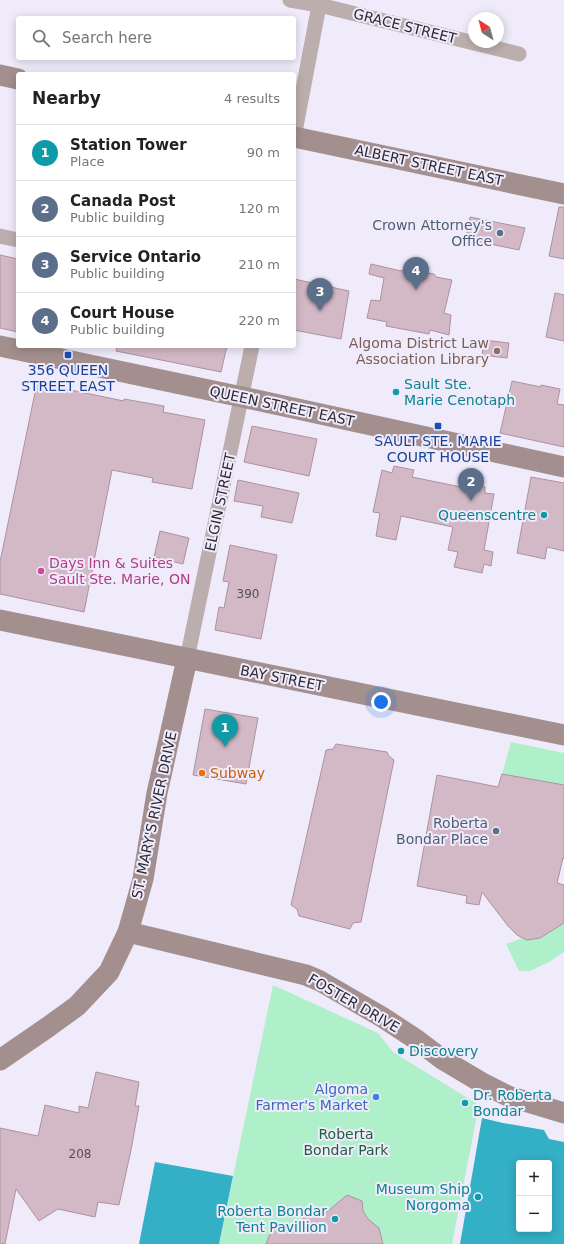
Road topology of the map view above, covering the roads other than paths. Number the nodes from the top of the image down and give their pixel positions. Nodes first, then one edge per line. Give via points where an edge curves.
1 (290, 0) edge
2 (319, 3) edge
3 (519, 54) dead end
4 (0, 75) edge
5 (16, 79) edge
6 (296, 126) edge
7 (296, 137) edge
8 (564, 194) edge
9 (0, 236) edge
10 (16, 240) edge
11 (0, 346) edge
12 (252, 348) edge
13 (242, 397) junction
14 (564, 467) edge
15 (0, 620) edge
16 (187, 659) junction
17 (564, 735) edge
18 (128, 932) junction
19 (0, 1060) edge
20 (564, 1113) edge

1 - 2 street, GRACE STREET
2 - 3 street, GRACE STREET
2 - 6 street
4 - 5 main road
7 - 8 main road, ALBERT STREET EAST
9 - 10 street
11 - 13 main road, QUEEN STREET EAST
12 - 13 street, ELGIN STREET
13 - 14 main road, QUEEN STREET EAST
13 - 16 street, ELGIN STREET
15 - 16 main road, BAY STREET
16 - 17 main road, BAY STREET
16 - 18 main road, ST. MARY'S RIVER DRIVE via 157,793 143,879
18 - 19 main road, ST. MARY'S RIVER DRIVE via 109,972 77,1006
18 - 20 main road, FOSTER DRIVE via 306,975 382,1017 442,1059 484,1084 508,1096

